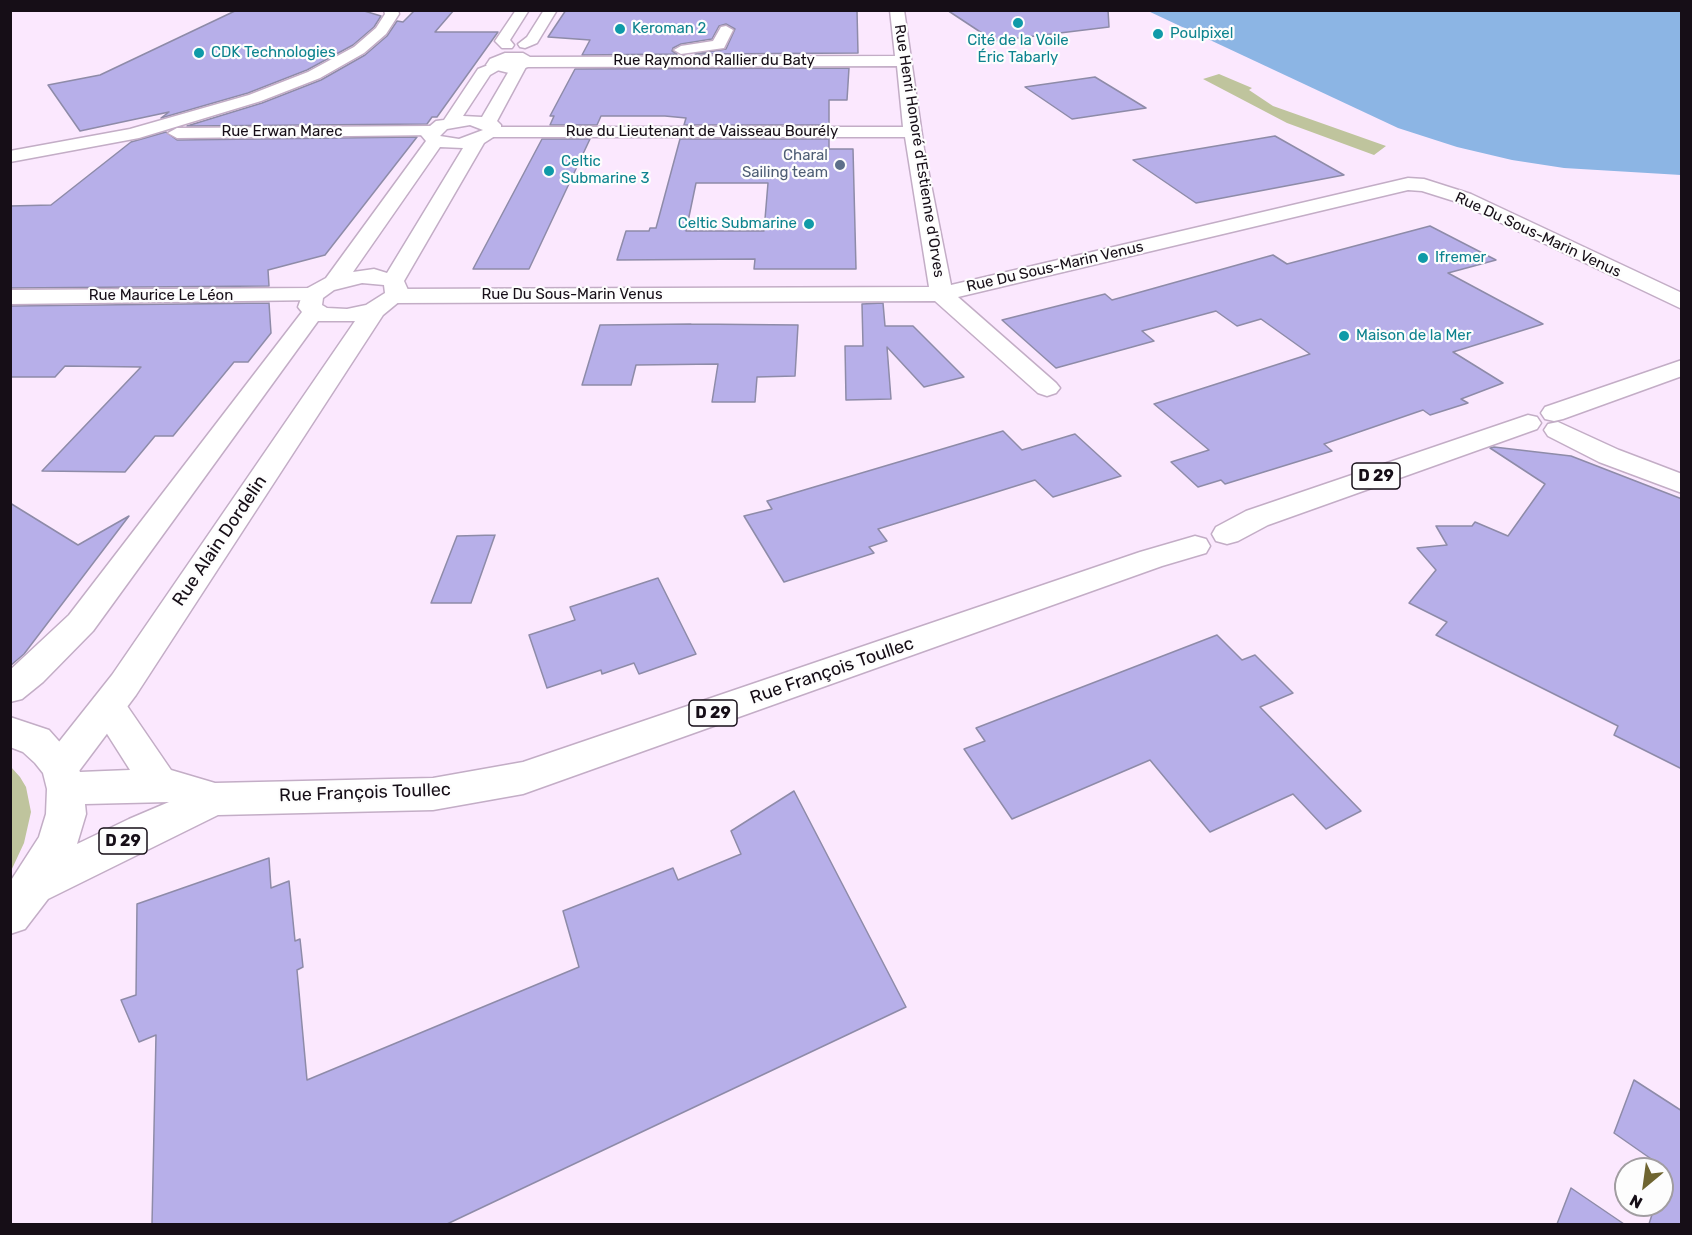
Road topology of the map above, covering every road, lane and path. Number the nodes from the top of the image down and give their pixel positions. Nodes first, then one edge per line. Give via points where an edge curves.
1 (391, 10) edge
2 (523, 10) edge
3 (551, 10) edge
4 (897, 10) edge
5 (726, 30) dead end
6 (524, 55) junction
7 (502, 56) junction
8 (902, 61) junction
9 (450, 123) junction
10 (485, 132) junction
11 (912, 132) junction
12 (133, 134) junction
13 (433, 136) junction
14 (10, 157) edge
15 (336, 280) junction
16 (941, 294) junction
17 (387, 296) junction
18 (10, 297) edge
19 (313, 303) junction
20 (1682, 303) edge
21 (1682, 367) edge
22 (1047, 388) dead end
23 (1556, 422) junction
24 (1682, 484) edge
25 (10, 689) edge
26 (108, 707) junction
27 (10, 731) edge
28 (63, 779) junction
29 (160, 785) junction
30 (215, 799) junction
31 (22, 901) edge

1 - 12 street via 392,15 381,31 359,50 314,75 246,101
2 - 7 street via 502,41
3 - 6 street, Rue Alain Dordelin
4 - 8 street, Rue Henri Honoré d'Estienne d'Orves
5 - 6 street via 719,45 686,50
6 - 7 street
6 - 7 street
6 - 8 street, Rue Raymond Rallier du Baty
6 - 10 street, Rue Alain Dordelin
7 - 9 street via 484,72
8 - 11 street, Rue Henri Honoré d'Estienne d'Orves
9 - 10 street via 470,120
9 - 13 street
10 - 11 street, Rue du Lieutenant de Vaisseau Bourély
10 - 13 street via 459,144
10 - 17 street, Rue Alain Dordelin
11 - 16 street, Rue Henri Honoré d'Estienne d'Orves
12 - 13 street, Rue Erwan Marec
12 - 14 street
13 - 15 street
15 - 17 street via 374,276
15 - 19 street
16 - 17 street, Rue Du Sous-Marin Venus
16 - 20 street, Rue Du Sous-Marin Venus via 1408,184 1433,187 1464,198
16 - 22 street, Rue Henri Honoré d'Estienne d'Orves
17 - 19 street via 347,316 322,315
17 - 26 street, Rue Alain Dordelin
18 - 19 street, Rue Maurice Le Léon
19 - 25 street via 81,623
21 - 23 street
23 - 24 street via 1609,456
23 - 30 street, Rue François Toullec / D 29 via 1527,408 1521,414 1528,423 1257,518 1211,540 524,778 433,794
26 - 28 street, Rue Alain Dordelin
26 - 29 street
27 - 28 street via 36,741 48,752
28 - 29 street, Rue François Toullec / D 29
28 - 31 street via 66,814 60,836
29 - 30 street, Rue François Toullec / D 29
30 - 31 street, Rue François Toullec / D 29 via 143,831

